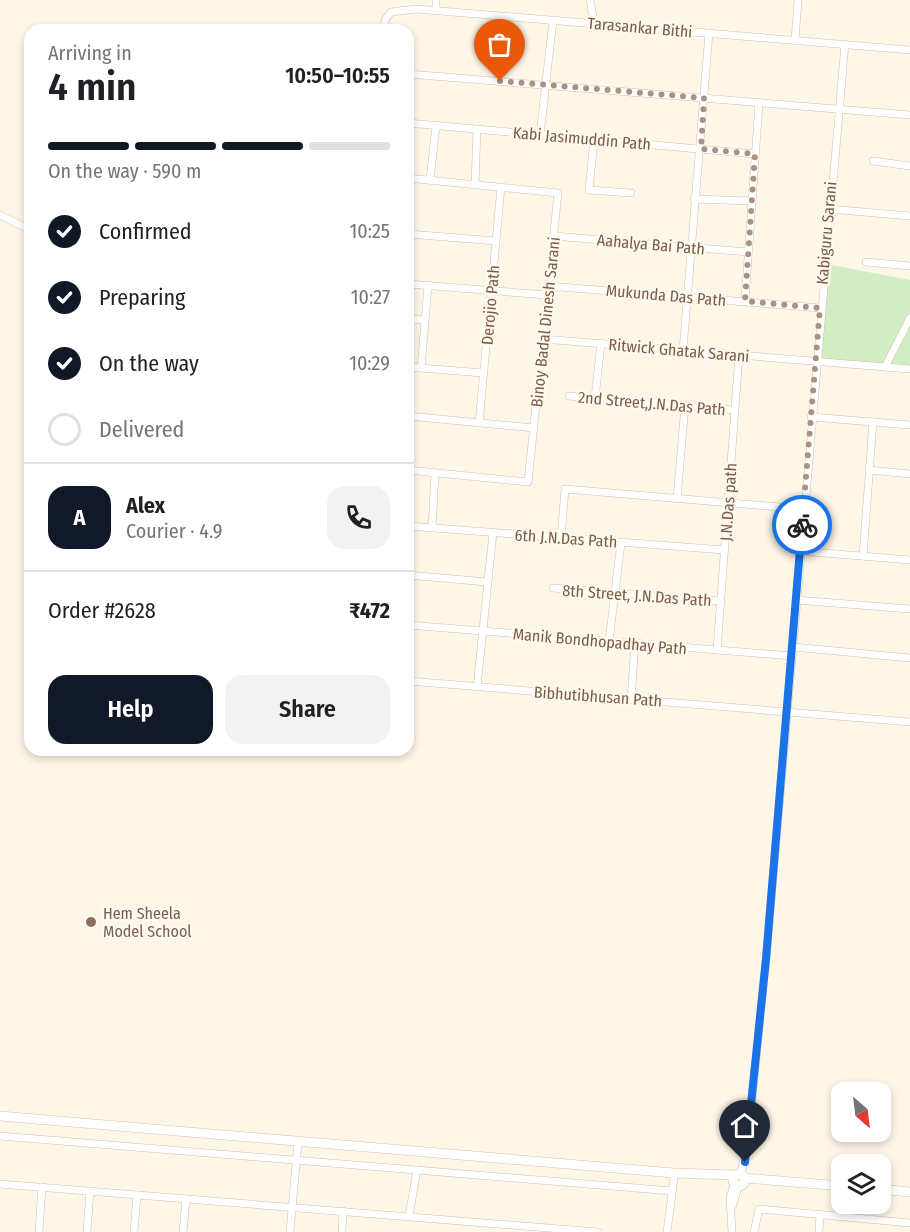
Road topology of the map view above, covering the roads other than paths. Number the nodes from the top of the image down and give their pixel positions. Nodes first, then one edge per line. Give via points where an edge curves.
1 (436, 0) edge
2 (590, 0) edge
3 (798, 0) edge
4 (436, 10) junction
5 (553, 20) junction
6 (594, 23) junction
7 (385, 24) edge
8 (709, 33) junction
9 (795, 40) junction
10 (845, 44) junction
11 (910, 50) edge
12 (414, 74) edge
13 (546, 85) junction
14 (704, 98) junction
15 (759, 103) junction
16 (837, 109) junction
17 (910, 115) edge
18 (414, 124) edge
19 (436, 126) junction
20 (477, 129) junction
21 (540, 135) junction
22 (594, 140) junction
23 (701, 149) junction
24 (755, 154) junction
25 (873, 161) dead end
26 (910, 166) edge
27 (414, 179) edge
28 (430, 180) junction
29 (475, 184) junction
30 (501, 187) junction
31 (631, 193) dead end
32 (694, 199) junction
33 (752, 201) junction
34 (828, 209) junction
35 (0, 214) edge
36 (910, 216) edge
37 (24, 227) edge
38 (414, 234) edge
39 (553, 236) junction
40 (496, 241) junction
41 (690, 248) junction
42 (748, 252) junction
43 (866, 262) dead end
44 (910, 266) edge
45 (414, 284) edge
46 (428, 285) junction
47 (548, 286) junction
48 (491, 290) junction
49 (547, 295) junction
50 (686, 296) junction
51 (745, 301) junction
52 (820, 308) junction
53 (910, 318) edge
54 (414, 319) edge
55 (425, 320) junction
56 (543, 339) junction
57 (601, 343) junction
58 (683, 350) junction
59 (739, 355) junction
60 (816, 361) junction
61 (414, 367) edge
62 (885, 367) junction
63 (421, 368) junction
64 (910, 369) edge
65 (483, 373) junction
66 (569, 396) dead end
67 (595, 398) junction
68 (685, 405) junction
69 (735, 410) junction
70 (414, 417) edge
71 (811, 417) junction
72 (873, 422) junction
73 (479, 423) junction
74 (910, 425) edge
75 (534, 428) junction
76 (869, 470) junction
77 (414, 471) edge
78 (435, 473) junction
79 (910, 474) edge
80 (677, 499) junction
81 (728, 503) junction
82 (804, 509) junction
83 (414, 526) edge
84 (432, 528) junction
85 (493, 533) junction
86 (561, 538) junction
87 (621, 543) junction
88 (724, 550) junction
89 (800, 551) junction
90 (863, 556) junction
91 (910, 560) edge
92 (414, 576) edge
93 (488, 582) junction
94 (553, 588) dead end
95 (615, 593) junction
96 (796, 600) junction
97 (720, 601) junction
98 (910, 609) edge
99 (414, 625) edge
100 (482, 631) junction
101 (609, 642) junction
102 (635, 644) junction
103 (793, 647) junction
104 (717, 650) junction
105 (792, 656) junction
106 (910, 658) edge
107 (414, 682) edge
108 (477, 687) junction
109 (631, 699) junction
110 (788, 711) junction
111 (910, 722) edge
112 (0, 1116) edge
113 (0, 1121) edge
114 (0, 1136) edge
115 (298, 1144) junction
116 (296, 1160) junction
117 (417, 1170) junction
118 (674, 1178) junction
119 (739, 1180) junction
120 (0, 1184) edge
121 (831, 1185) edge
122 (42, 1187) junction
123 (891, 1190) edge
124 (90, 1191) junction
125 (672, 1191) junction
126 (910, 1192) edge
127 (137, 1195) junction
128 (186, 1198) junction
129 (292, 1207) junction
130 (343, 1211) junction
131 (820, 1214) junction
132 (409, 1216) junction
133 (837, 1216) joint
134 (910, 1223) edge
135 (39, 1232) edge
136 (87, 1232) edge
137 (134, 1232) edge
138 (183, 1232) edge
139 (290, 1232) edge
140 (342, 1232) edge
141 (598, 1232) edge
142 (667, 1232) edge
143 (732, 1232) edge
144 (754, 1232) edge
145 (819, 1232) edge

1 - 4 street
2 - 6 street
3 - 9 street
4 - 5 street, Tarasankar Bithi
4 - 7 street via 402,9 392,12
5 - 6 street, Tarasankar Bithi
5 - 13 street
6 - 8 street, Tarasankar Bithi
8 - 9 street, Tarasankar Bithi
8 - 14 street
9 - 10 street, Tarasankar Bithi
10 - 11 street, Tarasankar Bithi
10 - 16 street, Kabiguru Sarani
12 - 13 street
13 - 14 street
13 - 21 street
14 - 15 street
14 - 23 street
15 - 16 street
15 - 24 street
16 - 17 street
16 - 34 street, Kabiguru Sarani
18 - 19 street, Kabi Jasimuddin Path
19 - 20 street, Kabi Jasimuddin Path
19 - 28 street
20 - 21 street, Kabi Jasimuddin Path
20 - 29 street
21 - 22 street, Kabi Jasimuddin Path
22 - 23 street, Kabi Jasimuddin Path
22 - 31 street via 589,190
23 - 24 street, Kabi Jasimuddin Path
23 - 32 street
24 - 33 street
25 - 26 street
27 - 28 street, Binoy Badal Dinesh Sarani
28 - 29 street, Binoy Badal Dinesh Sarani
29 - 30 street, Binoy Badal Dinesh Sarani
30 - 39 street, Binoy Badal Dinesh Sarani via 558,192
30 - 40 street, Derojio Path
32 - 33 street
32 - 41 street
33 - 42 street
34 - 36 street
34 - 52 street, Kabiguru Sarani
35 - 37 street
38 - 40 street
39 - 41 street, Aahalya Bai Path
39 - 47 street, Binoy Badal Dinesh Sarani
40 - 48 street, Derojio Path
41 - 42 street, Aahalya Bai Path
41 - 50 street
42 - 51 street
43 - 44 street
45 - 46 street
46 - 48 street
46 - 55 street
47 - 49 street, Binoy Badal Dinesh Sarani
47 - 50 street, Mukunda Das Path
48 - 49 street
48 - 65 street, Derojio Path
49 - 56 street, Binoy Badal Dinesh Sarani
50 - 51 street, Mukunda Das Path
50 - 58 street
51 - 52 street, Mukunda Das Path
52 - 60 street, Kabiguru Sarani
53 - 62 street
54 - 55 street
55 - 63 street
56 - 57 street, Ritwick Ghatak Sarani
56 - 75 street, Binoy Badal Dinesh Sarani
57 - 58 street, Ritwick Ghatak Sarani
57 - 67 street
58 - 59 street, Ritwick Ghatak Sarani
59 - 60 street, Ritwick Ghatak Sarani
59 - 69 street, J.N.Das path
60 - 62 street, Ritwick Ghatak Sarani
60 - 71 street, Kabiguru Sarani
61 - 63 street
62 - 64 street, Ritwick Ghatak Sarani
63 - 65 street
65 - 73 street, Derojio Path
66 - 67 street, 2nd Street,J.N.Das Path
67 - 68 street, 2nd Street,J.N.Das Path
68 - 69 street, 2nd Street,J.N.Das Path
68 - 80 street
69 - 81 street, J.N.Das path
70 - 73 street
71 - 72 street
71 - 82 street, Kabiguru Sarani
72 - 74 street
72 - 76 street
73 - 75 street
75 - 78 street, Binoy Badal Dinesh Sarani via 528,482
76 - 79 street
76 - 90 street
77 - 78 street, Binoy Badal Dinesh Sarani
78 - 84 street
80 - 81 street
80 - 86 street via 565,489
81 - 82 street
81 - 88 street, J.N.Das path
82 - 89 street, Kabiguru Sarani
83 - 84 street, 6th J.N.Das Path
84 - 85 street, 6th J.N.Das Path
85 - 86 street, 6th J.N.Das Path
85 - 93 street
86 - 87 street, 6th J.N.Das Path
87 - 88 street, 6th J.N.Das Path
87 - 95 street
88 - 97 street, J.N.Das path
89 - 90 street
89 - 96 street, Kabiguru Sarani
90 - 91 street
92 - 93 street
93 - 100 street
94 - 95 street, 8th Street, J.N.Das Path
95 - 97 street, 8th Street, J.N.Das Path
95 - 101 street
96 - 98 street
96 - 103 street, Kabiguru Sarani
97 - 104 street, J.N.Das path
99 - 100 street, Manik Bondhopadhay Path
100 - 101 street, Manik Bondhopadhay Path
100 - 108 street
101 - 102 street, Manik Bondhopadhay Path
102 - 104 street, Manik Bondhopadhay Path
102 - 109 street
103 - 105 street, Kabiguru Sarani
103 - 106 street
104 - 105 street, Manik Bondhopadhay Path
105 - 110 street, Kabiguru Sarani
107 - 108 street, Bibhutibhusan Path
108 - 109 street, Bibhutibhusan Path
109 - 110 street, Bibhutibhusan Path
110 - 111 street, Bibhutibhusan Path
110 - 119 street, Kabiguru Sarani via 745,1156
112 - 115 street
113 - 115 street
114 - 116 street
115 - 116 street
115 - 118 street
115 - 119 street
116 - 117 street
116 - 129 street
117 - 125 street
117 - 132 street
118 - 119 street
118 - 125 street
119 - 121 street
119 - 143 street, Kabiguru Sarani via 732,1207
120 - 122 street
122 - 124 street
122 - 135 street
123 - 126 street
124 - 127 street
124 - 136 street
125 - 142 street
127 - 128 street
127 - 137 street
128 - 129 street
128 - 138 street
129 - 130 street
129 - 139 street
130 - 132 street
130 - 140 street
131 - 133 street
131 - 144 street via 759,1209
131 - 145 street
132 - 141 street
133 - 134 street

